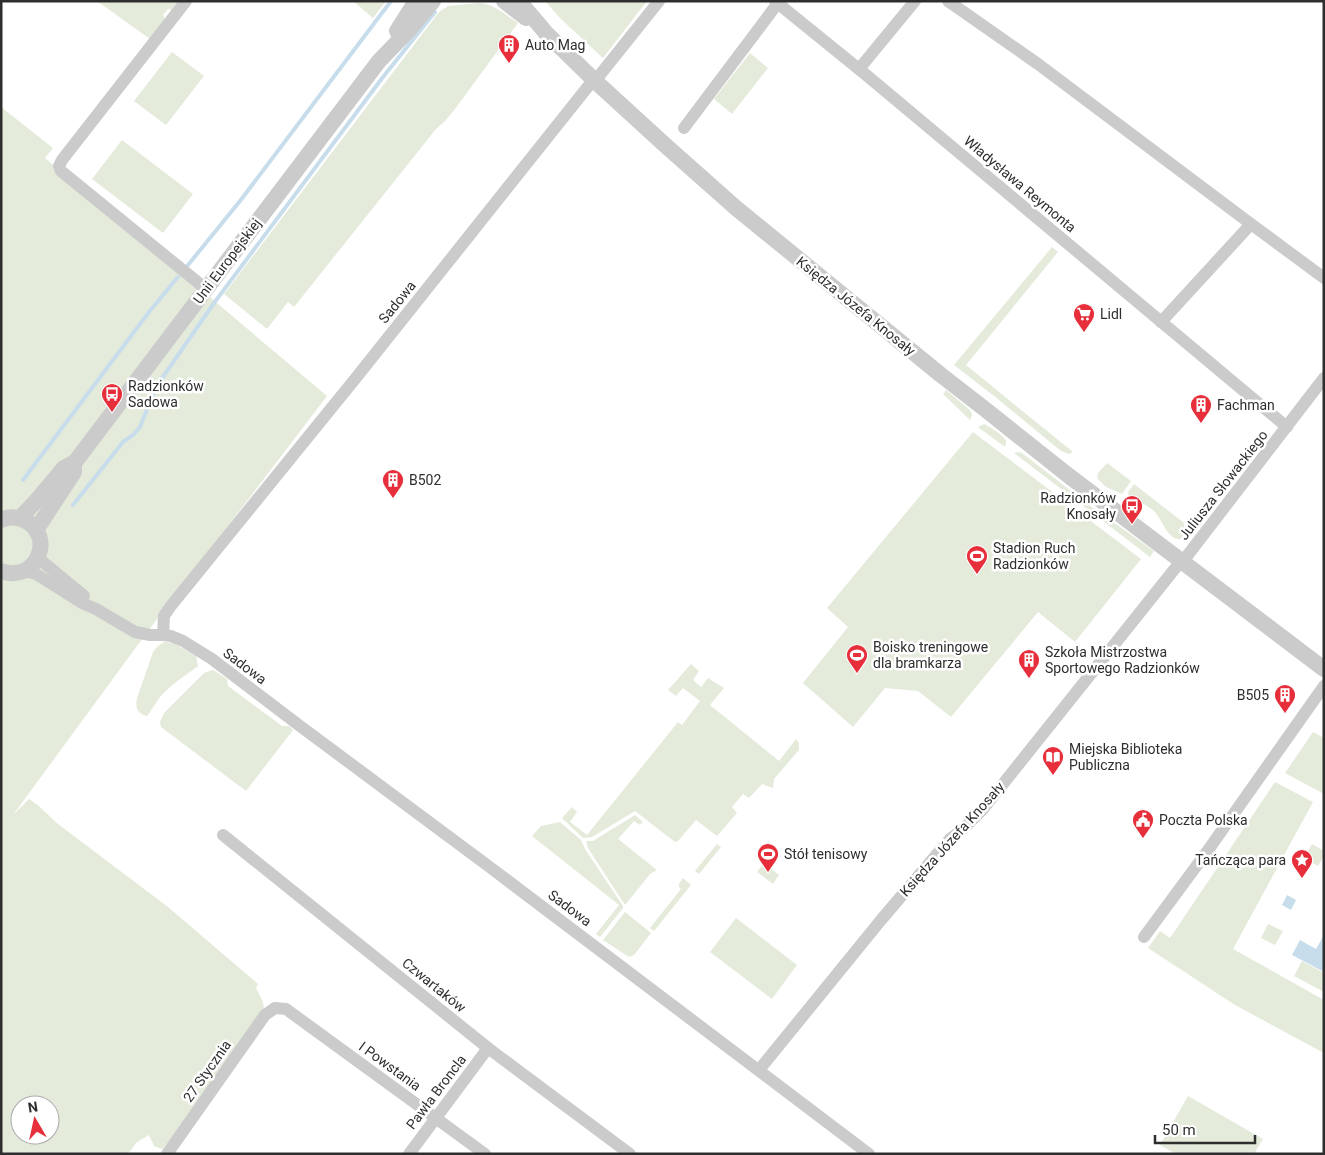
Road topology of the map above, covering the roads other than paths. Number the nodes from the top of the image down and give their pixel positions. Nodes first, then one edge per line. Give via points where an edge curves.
1 (186, 1) edge
2 (416, 1) edge
3 (433, 1) edge
4 (504, 1) edge
5 (519, 1) edge
6 (659, 1) edge
7 (915, 1) edge
8 (948, 1) edge
9 (776, 2) edge
10 (546, 33) junction
11 (379, 61) junction
12 (859, 69) junction
13 (595, 80) junction
14 (684, 128) dead end
15 (1251, 224) junction
16 (1324, 278) edge
17 (206, 289) junction
18 (1161, 322) junction
19 (1324, 378) edge
20 (1287, 426) junction
21 (75, 462) junction
22 (20, 518) junction
23 (1, 520) edge
24 (36, 530) junction
25 (38, 558) junction
26 (1182, 561) junction
27 (24, 571) junction
28 (3, 574) edge
29 (96, 609) junction
30 (163, 635) junction
31 (1324, 669) edge
32 (1324, 686) edge
33 (223, 835) dead end
34 (1144, 937) dead end
35 (275, 1008) joint
36 (488, 1048) junction
37 (759, 1070) junction
38 (436, 1118) junction
39 (167, 1154) edge
40 (409, 1154) edge
41 (485, 1154) edge
42 (630, 1154) edge
43 (869, 1154) edge

1 - 17 street via 59,166 62,172
2 - 11 street, Unii Europejskiej
3 - 11 street, Unii Europejskiej
4 - 10 street, Księdza Józefa Knosały
5 - 10 street, Księdza Józefa Knosały
6 - 13 street
7 - 12 street
8 - 15 street via 1038,64
9 - 12 street, Władysława Reymonta
9 - 14 street, Władysława Reymonta
10 - 13 street, Księdza Józefa Knosały
11 - 17 street, Unii Europejskiej
12 - 18 street, Władysława Reymonta
13 - 26 street, Księdza Józefa Knosały via 736,208 941,375
13 - 30 street, Sadowa via 170,607 164,616
15 - 16 street
15 - 18 street
17 - 21 street, Unii Europejskiej
18 - 20 street, Władysława Reymonta
19 - 20 street, Juliusza Słowackiego
20 - 26 street, Juliusza Słowackiego
21 - 22 street, Unii Europejskiej via 64,468
21 - 24 street, Unii Europejskiej via 74,472
22 - 23 street
22 - 24 street
24 - 25 street via 41,543
25 - 27 street
25 - 29 street
26 - 31 street, Księdza Józefa Knosały
26 - 37 street, Księdza Józefa Knosały via 983,809 950,839
27 - 28 street
27 - 29 street via 36,574
29 - 30 street via 135,632
30 - 37 street, Sadowa via 183,641 212,659
32 - 34 street
33 - 36 street, Czwartaków
35 - 38 street, I Powstania via 286,1009
35 - 39 street, 27 Stycznia via 265,1015
36 - 38 street, Pawła Broncla
36 - 42 street, Czwartaków
37 - 43 street, Sadowa
38 - 40 street, Pawła Broncla
38 - 41 street, I Powstania

